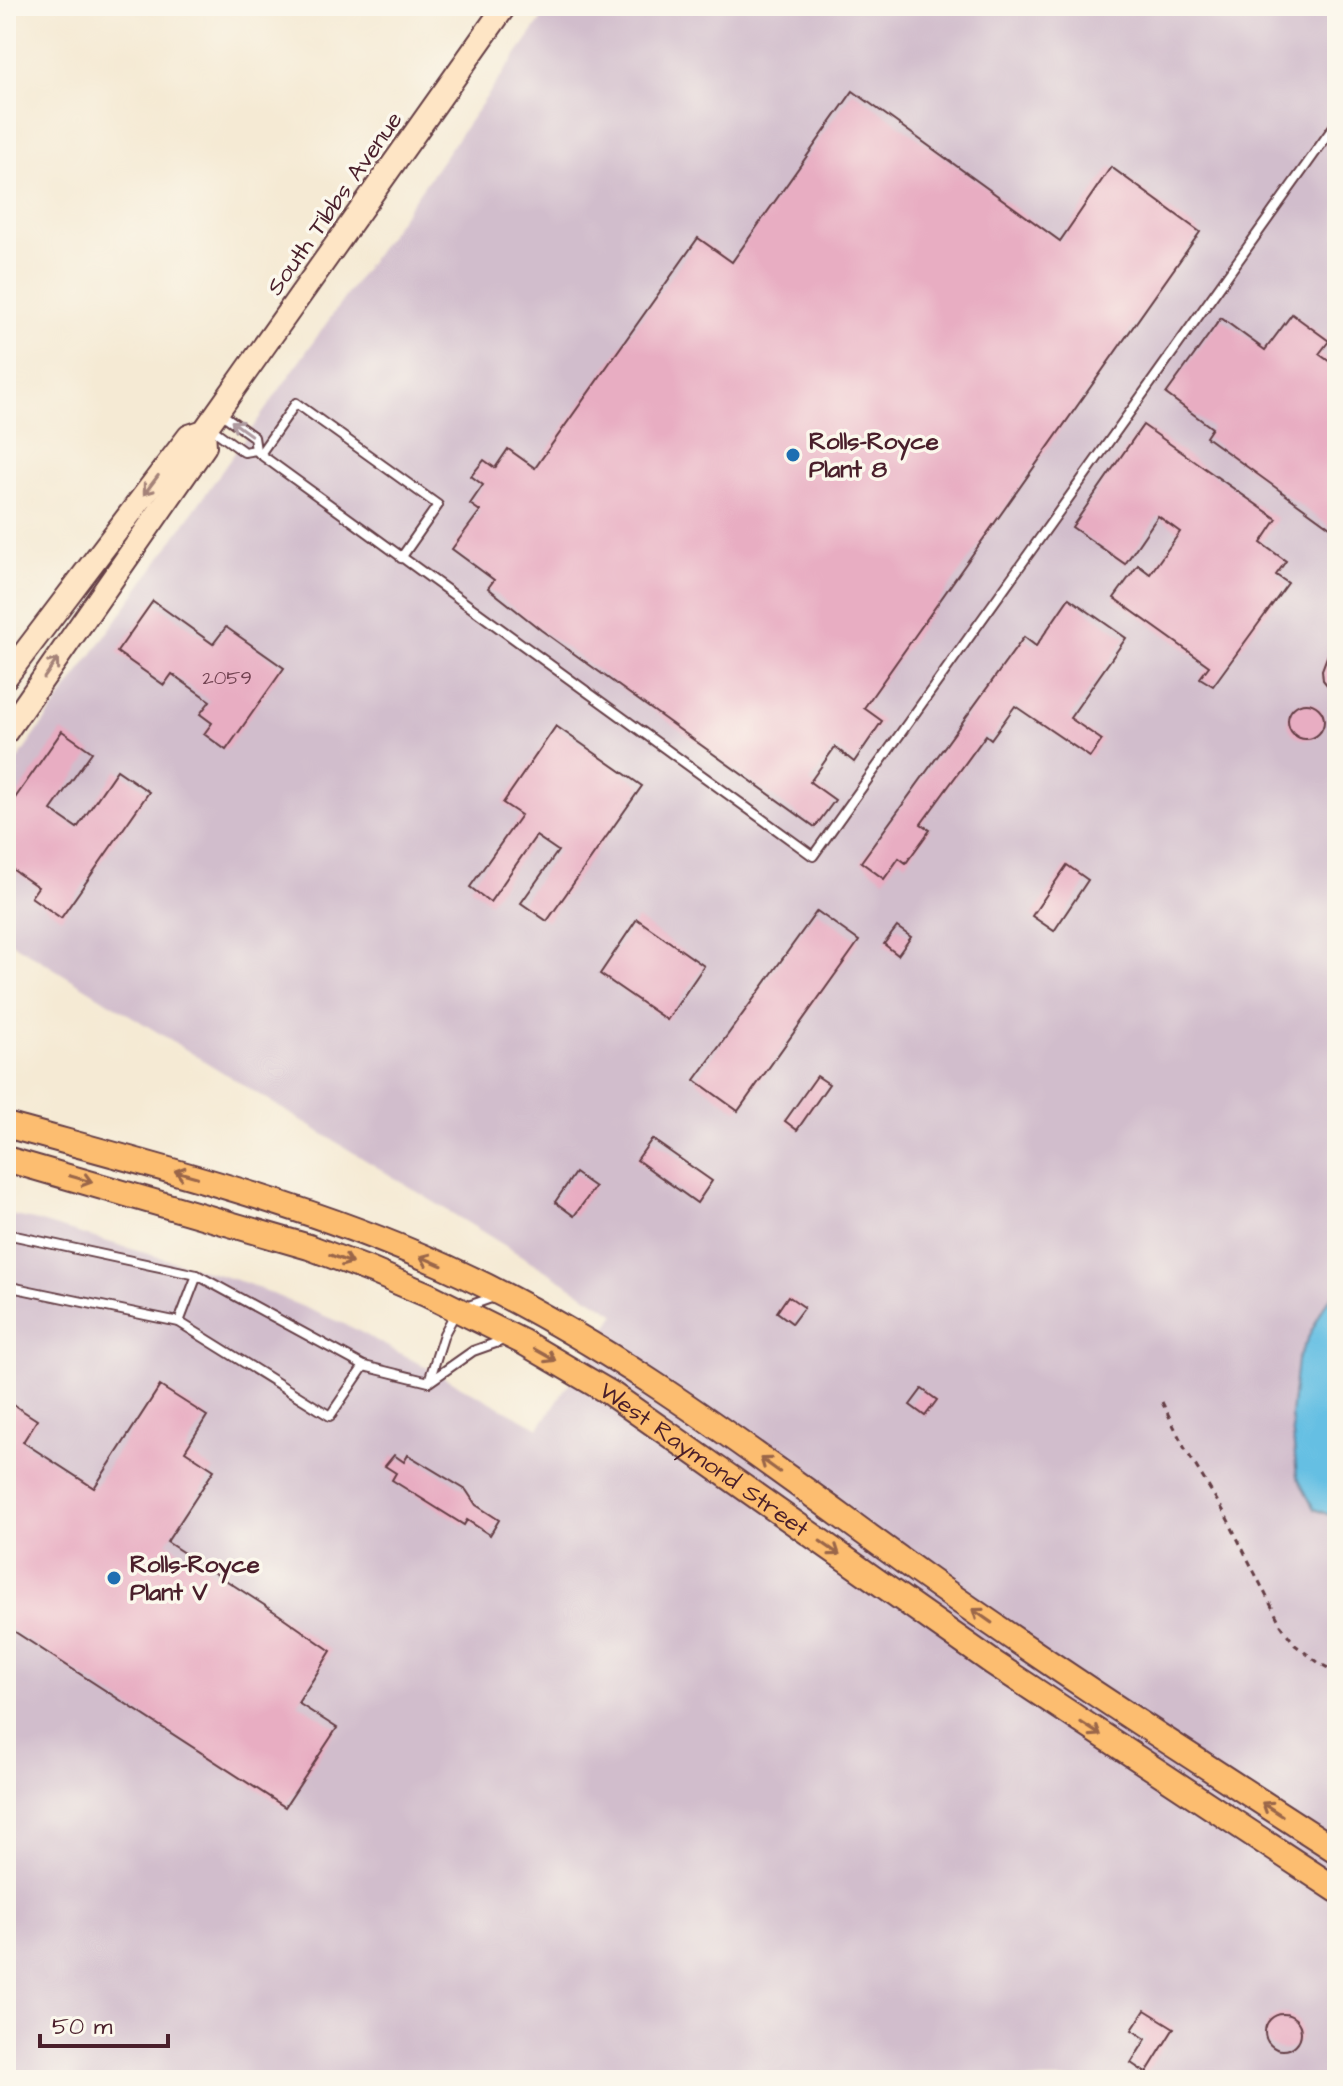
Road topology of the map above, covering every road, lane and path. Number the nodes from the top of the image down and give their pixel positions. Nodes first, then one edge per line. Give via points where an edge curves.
1 (505, 6) edge
2 (1337, 122) edge
3 (210, 423) junction
4 (258, 452) junction
5 (401, 558) junction
6 (6, 677) edge
7 (6, 732) edge
8 (6, 1125) edge
9 (6, 1159) edge
10 (6, 1234) edge
11 (197, 1275) junction
12 (6, 1286) edge
13 (502, 1294) junction
14 (457, 1310) junction
15 (179, 1322) junction
16 (512, 1337) junction
17 (364, 1366) junction
18 (429, 1382) junction
19 (1162, 1402) dead end
20 (1046, 1660) junction
21 (1337, 1673) edge
22 (1027, 1685) junction
23 (1337, 1851) edge
24 (1337, 1890) edge

1 - 3 main road, South Tibbs Avenue
2 - 5 lane via 813,856
3 - 4 lane via 244,452
4 -> 3 lane via 254,437
3 -> 6 main road, South Tibbs Avenue via 189,436
7 -> 3 main road, South Tibbs Avenue via 205,446
4 - 5 lane
4 - 5 lane via 296,403 438,505
13 -> 8 main road, West Raymond Street via 370,1234 299,1209
9 -> 14 main road, West Raymond Street via 309,1247
10 - 11 lane
11 - 15 lane
11 - 17 lane
12 - 15 lane
13 - 14 lane
20 -> 13 main road, West Raymond Street via 678,1401
14 - 16 main road, West Raymond Street
14 - 18 lane
15 - 17 lane via 330,1416
16 - 18 lane via 473,1351
16 -> 22 main road, West Raymond Street via 610,1393
17 - 18 lane
19 - 21 path via 1281,1625 1295,1645
20 - 22 main road
23 -> 20 main road, West Raymond Street
22 -> 24 main road, West Raymond Street

